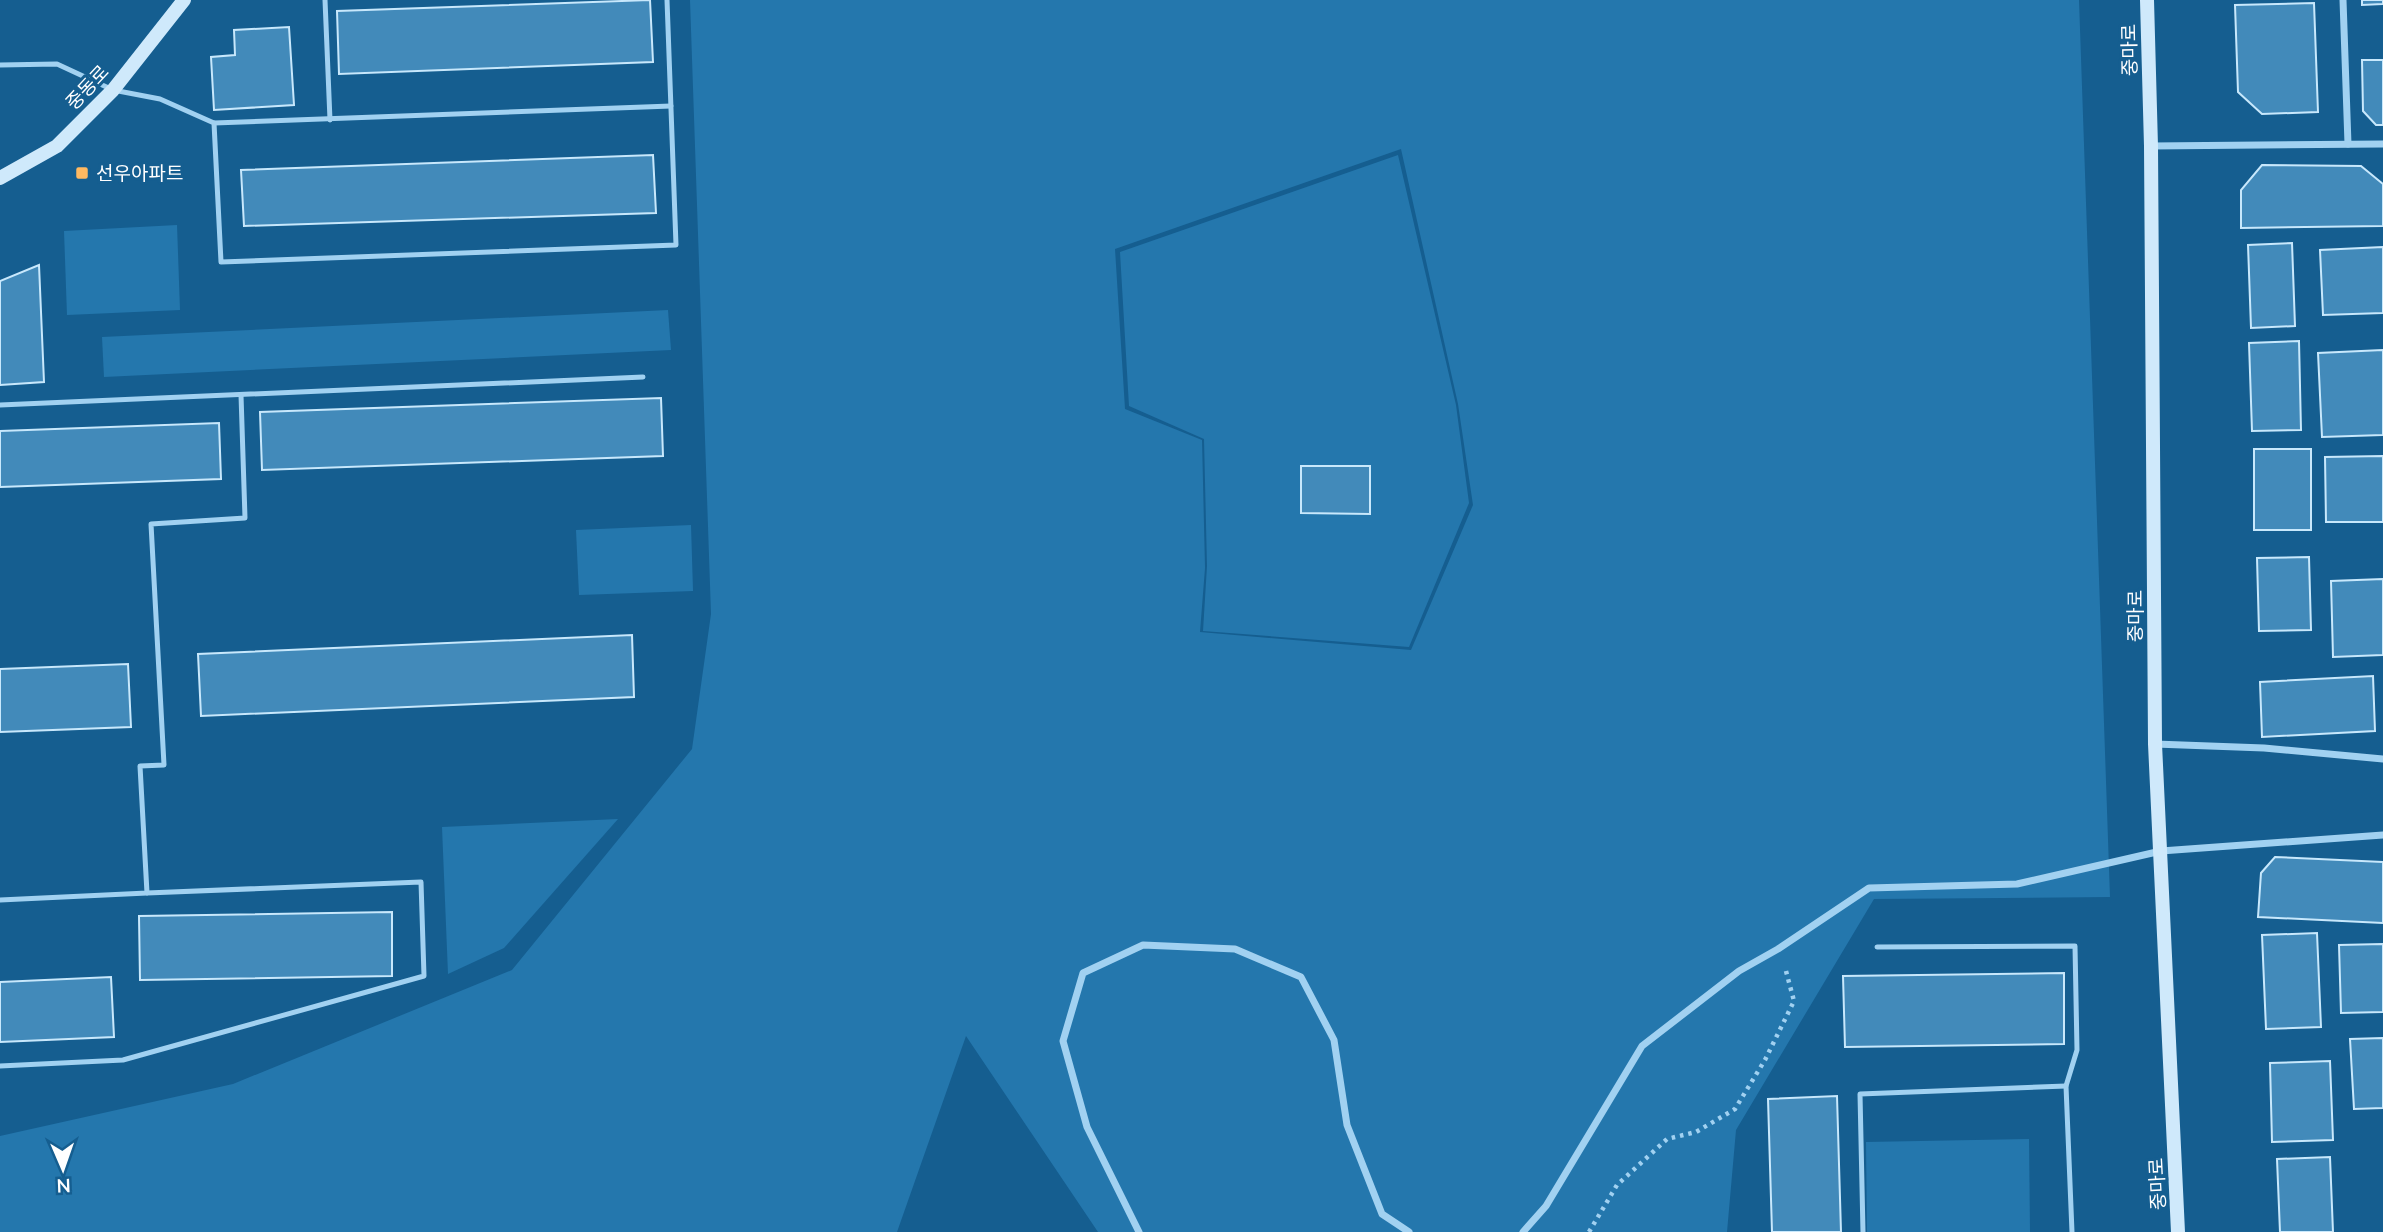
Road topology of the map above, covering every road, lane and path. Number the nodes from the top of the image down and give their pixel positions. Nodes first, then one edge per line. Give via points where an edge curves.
1 (184, 0) edge
2 (325, 0) edge
3 (667, 0) edge
4 (2147, 0) edge
5 (2343, 0) edge
6 (0, 65) edge
7 (113, 90) junction
8 (671, 106) junction
9 (330, 120) junction
10 (214, 123) junction
11 (2348, 144) junction
12 (2383, 144) edge
13 (2151, 146) junction
14 (0, 178) edge
15 (643, 377) dead end
16 (241, 395) junction
17 (0, 405) edge
18 (2155, 744) junction
19 (2383, 759) edge
20 (2383, 835) edge
21 (2161, 851) junction
22 (147, 892) junction
23 (0, 900) edge
24 (1877, 947) dead end
25 (1778, 949) junction
26 (0, 1066) edge
27 (2066, 1086) junction
28 (1139, 1232) edge
29 (1409, 1232) edge
30 (1523, 1232) edge
31 (1589, 1232) edge
32 (1863, 1232) edge
33 (2072, 1232) edge
34 (2178, 1232) edge

1 - 7 main road, 중동로
2 - 9 lane
3 - 8 lane
4 - 13 main road, 중마로
5 - 11 street
6 - 7 lane via 57,64
7 - 10 lane via 160,99
7 - 14 main road, 중동로 via 57,146
8 - 9 lane
8 - 10 lane via 676,245 221,262
9 - 10 lane
11 - 12 street
11 - 13 street
13 - 18 main road, 중마로
15 - 16 lane
16 - 17 lane
16 - 22 lane via 245,518 151,524 164,765 140,766
18 - 19 street
18 - 21 main road, 중마로
20 - 21 street
21 - 25 street via 2017,884 1869,888
21 - 34 main road, 중마로
22 - 23 lane
22 - 26 lane via 421,882 424,976 123,1060
24 - 27 lane via 2075,946 2077,1050
25 - 30 street via 1739,971 1642,1046 1546,1206
25 - 31 path via 1794,1000 1735,1109 1696,1132 1667,1139 1618,1185
27 - 32 lane via 1860,1094
27 - 33 lane
28 - 29 street via 1087,1127 1063,1041 1083,973 1143,945 1235,949 1301,977 1334,1040 1347,1125 1382,1213

